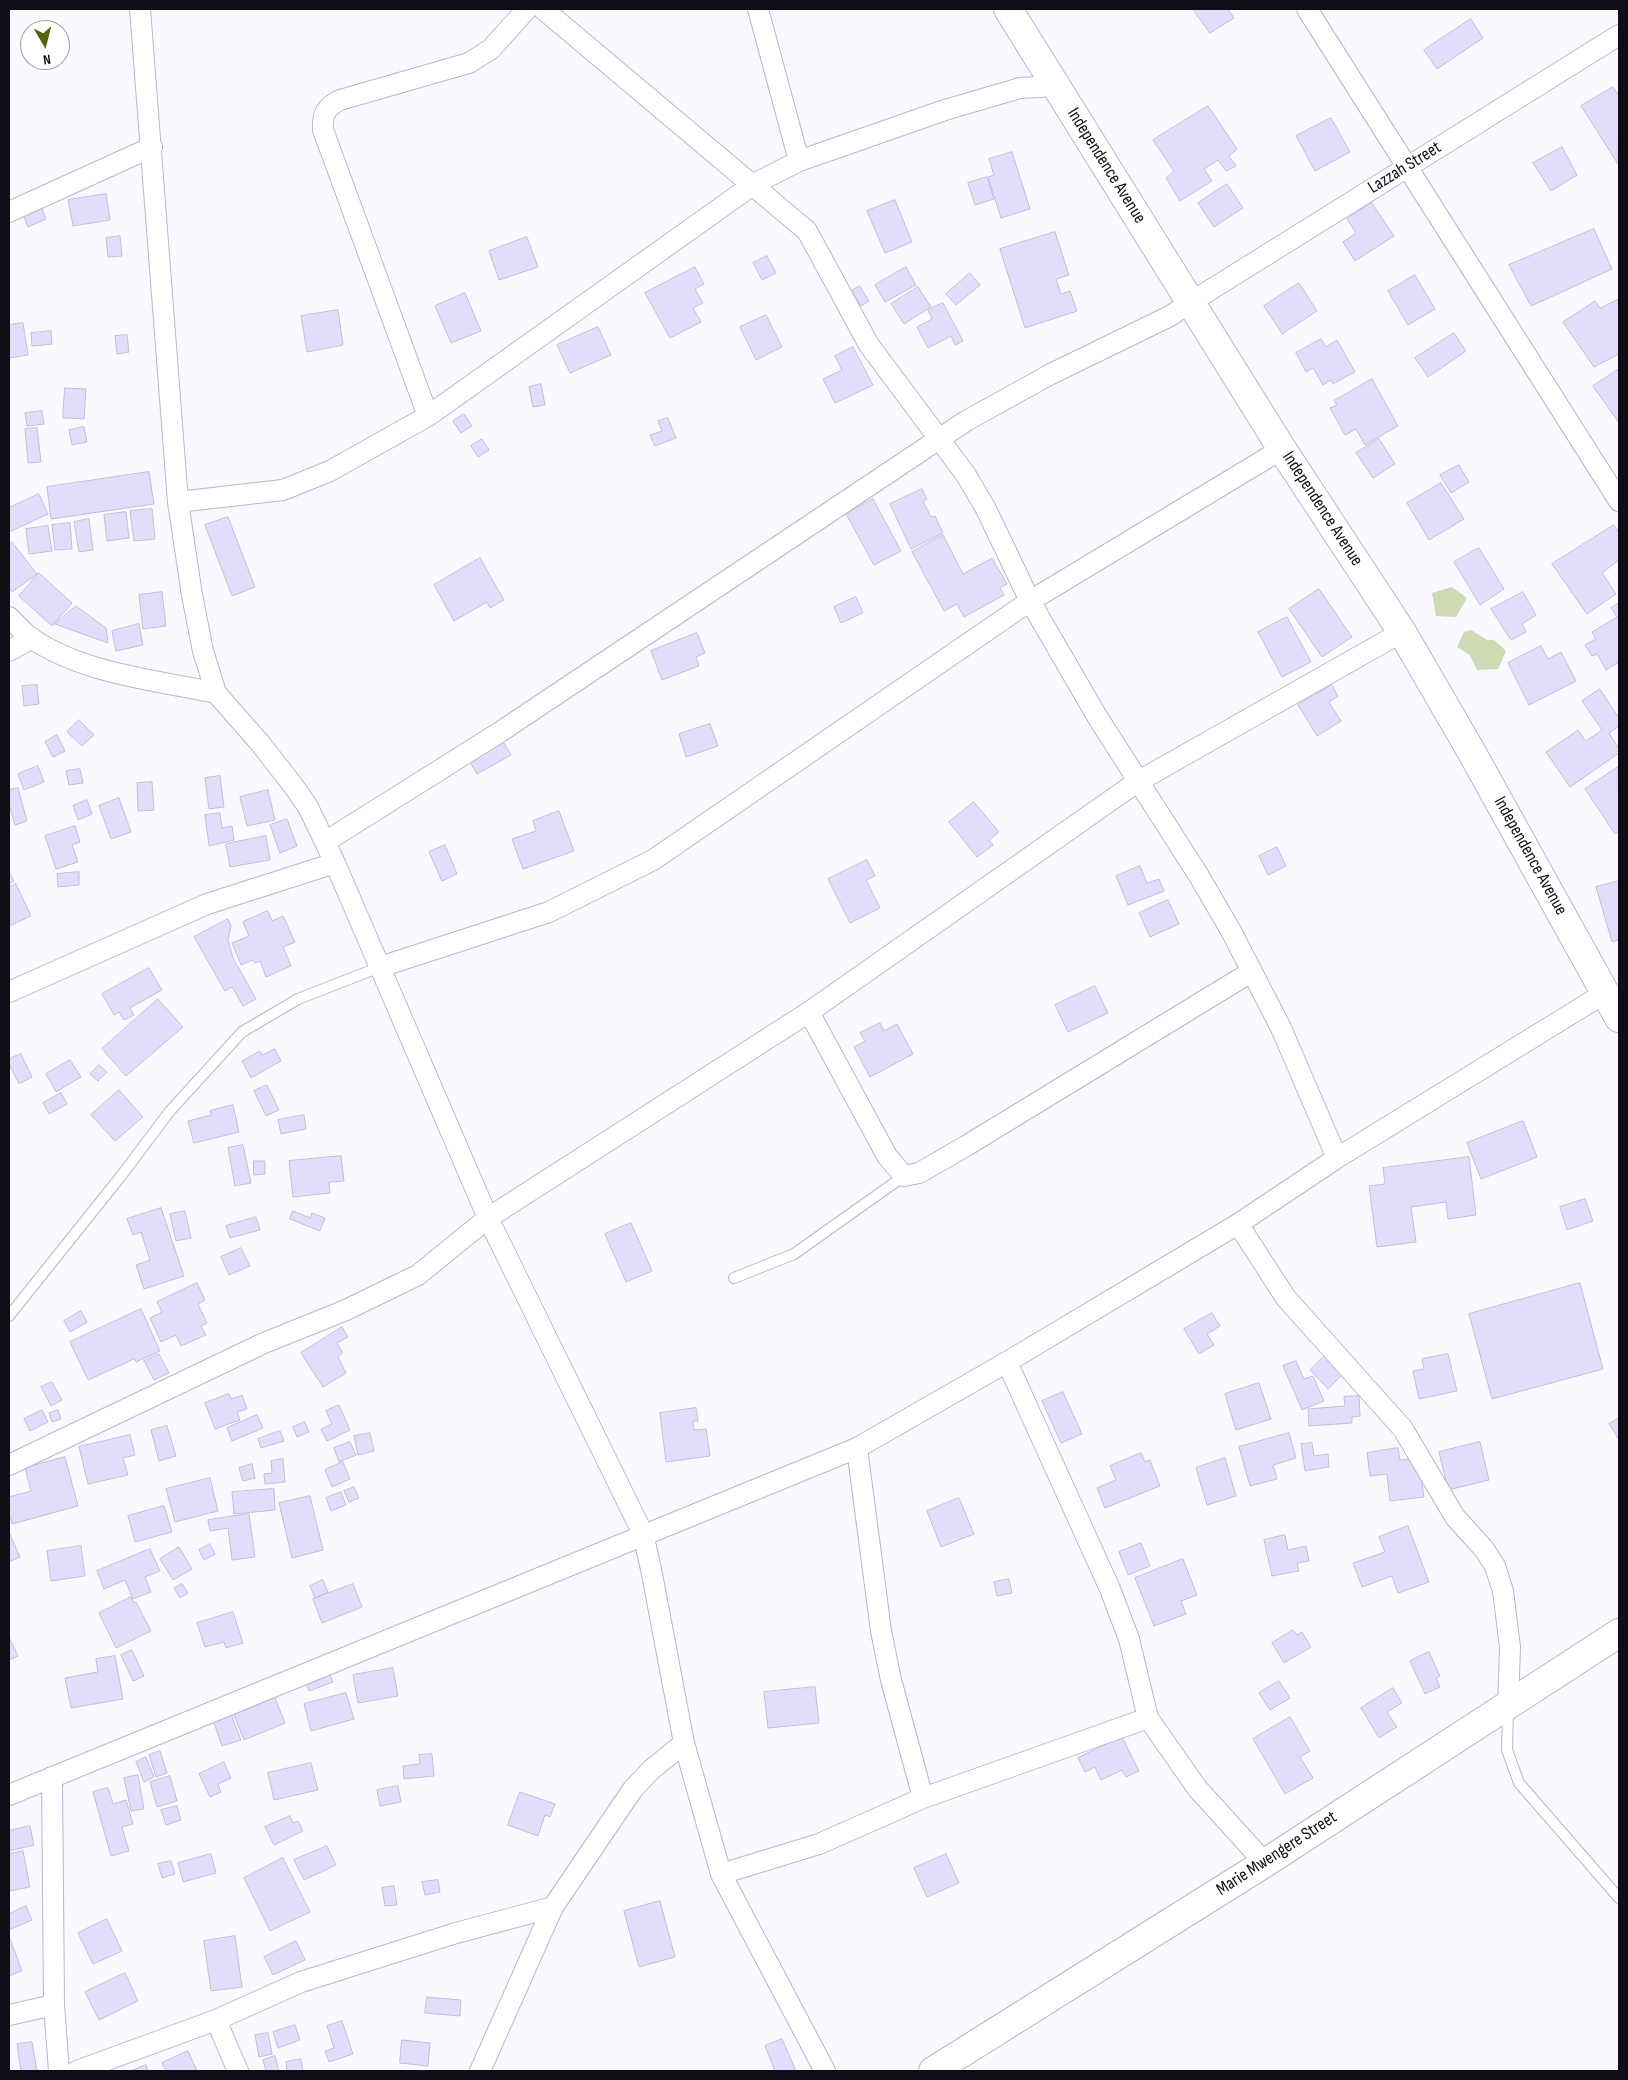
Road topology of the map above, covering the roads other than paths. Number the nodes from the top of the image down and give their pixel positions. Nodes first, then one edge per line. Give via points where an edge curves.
1 (140, 9) edge
2 (528, 9) edge
3 (543, 9) edge
4 (758, 9) edge
5 (1008, 9) edge
6 (1306, 9) edge
7 (1619, 35) edge
8 (1056, 86) junction
9 (152, 147) junction
10 (799, 161) junction
11 (1406, 167) junction
12 (754, 184) junction
13 (9, 212) edge
14 (1190, 302) junction
15 (428, 416) junction
16 (939, 438) junction
17 (1282, 449) junction
18 (1619, 501) edge
19 (178, 502) junction
20 (1030, 601) junction
21 (9, 617) edge
22 (1402, 632) junction
23 (32, 638) junction
24 (9, 652) edge
25 (216, 693) junction
26 (1137, 782) junction
27 (325, 842) junction
28 (335, 863) junction
29 (380, 968) junction
30 (1251, 972) junction
31 (9, 992) edge
32 (1605, 993) junction
33 (809, 1012) junction
34 (1619, 1018) edge
35 (1337, 1158) junction
36 (904, 1176) junction
37 (488, 1218) junction
38 (1238, 1224) junction
39 (734, 1278) dead end
40 (9, 1316) edge
41 (1007, 1362) junction
42 (857, 1448) junction
43 (9, 1465) edge
44 (643, 1534) junction
45 (1619, 1633) edge
46 (1508, 1706) junction
47 (1148, 1718) junction
48 (684, 1743) junction
49 (52, 1777) junction
50 (9, 1795) edge
51 (923, 1798) junction
52 (1265, 1863) junction
53 (721, 1874) junction
54 (1619, 1898) edge
55 (553, 1908) junction
56 (54, 2005) junction
57 (9, 2015) edge
58 (216, 2020) junction
59 (949, 2067) edge
60 (59, 2071) edge
61 (77, 2071) edge
62 (238, 2071) edge
63 (480, 2071) edge
64 (825, 2071) edge

1 - 9 street
2 - 15 street via 490,49 474,60 340,100 330,105 322,119 323,130
3 - 12 street
4 - 10 street
5 - 8 street, Independence Avenue
6 - 11 street
7 - 11 street, Lazzah Street
8 - 10 street via 1020,88 945,110
8 - 14 street, Independence Avenue
9 - 13 street
9 - 19 street
10 - 12 street
11 - 14 street, Lazzah Street
11 - 18 street
12 - 15 street
12 - 16 street via 807,231 869,345
14 - 16 street, Lazzah Street via 1170,316 992,406
14 - 17 street, Independence Avenue
15 - 19 street via 330,471 283,490
16 - 20 street via 986,509
16 - 27 street, Lazzah Street via 500,732
17 - 20 street
17 - 22 street, Independence Avenue
19 - 25 street via 196,621
20 - 26 street
20 - 29 street via 653,860 549,912
21 - 23 street
22 - 26 street
22 - 32 street, Independence Avenue
23 - 24 street
23 - 25 street via 69,658 99,668
25 - 27 street via 295,788
26 - 30 street via 1232,931
26 - 33 street
27 - 28 street
28 - 29 street
28 - 31 street via 207,904
29 - 37 street
29 - 40 lane via 298,998 242,1032 170,1111
30 - 35 street via 1281,1028
30 - 36 street via 958,1151 919,1173
32 - 34 street, Independence Avenue
32 - 35 street
33 - 36 street via 887,1156
33 - 37 street
35 - 38 street
36 - 39 lane via 794,1254
37 - 43 street via 418,1275 346,1310 255,1347
37 - 44 street
38 - 41 street
38 - 46 street via 1286,1298 1403,1428 1455,1517 1495,1566 1510,1647
41 - 42 street
41 - 47 street via 1110,1589 1129,1639
42 - 44 street
42 - 51 street via 884,1647
44 - 48 street
44 - 49 street
45 - 46 street, Marie Mwengere Street
46 - 52 street, Marie Mwengere Street
46 - 54 lane via 1507,1750 1519,1783
47 - 51 street
47 - 52 street via 1197,1788
48 - 53 street
48 - 55 street via 633,1789
49 - 50 street
49 - 56 street
51 - 53 street via 819,1844
52 - 59 street, Marie Mwengere Street
53 - 64 street
55 - 58 street via 456,1933 301,1982
55 - 63 street
56 - 57 street
56 - 60 street
58 - 61 street
58 - 62 street

